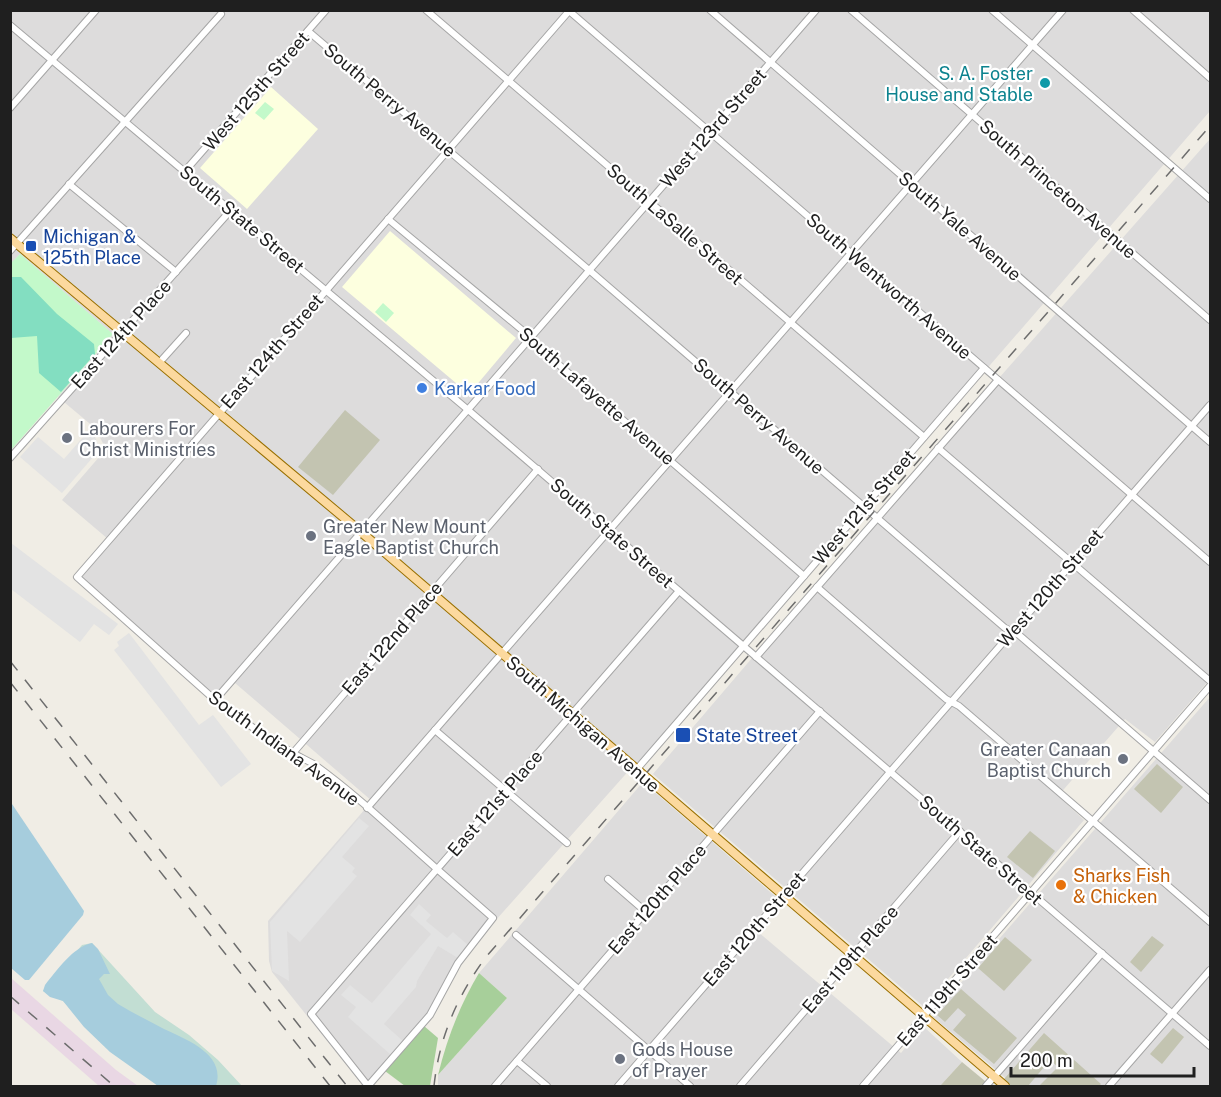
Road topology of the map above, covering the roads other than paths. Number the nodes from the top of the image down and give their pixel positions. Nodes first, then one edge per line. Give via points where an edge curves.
1 (96, 10) edge
2 (326, 10) edge
3 (426, 10) edge
4 (710, 10) edge
5 (816, 10) edge
6 (851, 10) edge
7 (992, 10) edge
8 (1063, 10) edge
9 (1132, 10) edge
10 (569, 11) edge
11 (220, 14) dead end
12 (10, 25) edge
13 (308, 31) junction
14 (1032, 45) junction
15 (53, 60) junction
16 (771, 62) junction
17 (1210, 78) edge
18 (508, 81) junction
19 (10, 108) edge
20 (972, 115) junction
21 (125, 121) junction
22 (710, 132) junction
23 (448, 150) junction
24 (185, 171) junction
25 (911, 183) junction
26 (69, 184) junction
27 (1210, 199) edge
28 (649, 201) junction
29 (231, 210) junction
30 (388, 219) junction
31 (14, 241) edge
32 (10, 251) edge
33 (850, 253) junction
34 (590, 270) junction
35 (176, 272) junction
36 (326, 289) junction
37 (1210, 320) edge
38 (790, 322) junction
39 (122, 332) junction
40 (186, 333) dead end
41 (529, 339) junction
42 (159, 363) junction
43 (984, 368) junction
44 (998, 380) junction
45 (730, 391) junction
46 (1210, 405) edge
47 (467, 409) junction
48 (219, 413) junction
49 (1192, 426) junction
50 (924, 437) junction
51 (1210, 442) edge
52 (938, 448) junction
53 (10, 458) edge
54 (669, 460) junction
55 (538, 469) junction
56 (1132, 495) junction
57 (864, 506) junction
58 (877, 518) junction
59 (608, 530) junction
60 (361, 532) junction
61 (1210, 562) edge
62 (1072, 563) junction
63 (804, 576) junction
64 (77, 577) joint
65 (817, 587) junction
66 (679, 591) junction
67 (431, 593) junction
68 (1012, 632) junction
69 (743, 646) junction
70 (501, 654) junction
71 (756, 657) junction
72 (1210, 681) edge
73 (1210, 686) edge
74 (215, 700) junction
75 (952, 701) junction
76 (820, 711) junction
77 (572, 714) junction
78 (435, 730) junction
79 (1154, 752) junction
80 (292, 753) junction
81 (637, 769) junction
82 (890, 772) junction
83 (506, 791) junction
84 (1210, 801) edge
85 (367, 808) junction
86 (1093, 822) junction
87 (960, 831) junction
88 (712, 835) junction
89 (567, 843) dead end
90 (437, 869) junction
91 (608, 879) dead end
92 (1031, 892) junction
93 (783, 895) junction
94 (646, 912) junction
95 (1210, 922) edge
96 (516, 935) dead end
97 (1102, 953) junction
98 (854, 956) junction
99 (1210, 970) edge
100 (579, 990) junction
101 (1172, 1014) junction
102 (924, 1016) junction
103 (1210, 1047) edge
104 (649, 1052) junction
105 (518, 1061) junction
106 (994, 1077) junction
107 (368, 1086) edge
108 (495, 1086) edge
109 (547, 1086) edge
110 (618, 1086) edge
111 (690, 1086) edge
112 (740, 1086) edge
113 (863, 1086) edge
114 (986, 1086) edge
115 (1005, 1086) edge
116 (1109, 1086) edge

1 - 15 street
2 - 13 street, West 125th Street
3 - 18 street, South LaSalle Street
4 - 16 street, South Yale Avenue
5 - 16 street, West 123rd Street
6 - 20 street, South Princeton Avenue
7 - 14 street
8 - 14 street
9 - 17 street
10 - 18 street, East 124th Street
10 - 22 street, South Wentworth Avenue
11 - 21 street
12 - 15 street, South State Street
13 - 23 street, South Perry Avenue
13 - 24 street, West 125th Street
14 - 20 street
14 - 27 street
15 - 19 street
15 - 21 street, South State Street
16 - 22 street, West 123rd Street
16 - 25 street, South Yale Avenue
18 - 23 street, East 124th Street
18 - 28 street, South LaSalle Street
20 - 25 street
20 - 37 street, South Princeton Avenue
21 - 24 street, South State Street
21 - 26 street
22 - 28 street, West 123rd Street
22 - 33 street, South Wentworth Avenue
23 - 30 street, East 124th Street
23 - 34 street, South Perry Avenue
24 - 29 street, South State Street
25 - 33 street
25 - 49 street, South Yale Avenue
26 - 31 street
26 - 35 street
28 - 34 street, West 123rd Street
28 - 38 street, South LaSalle Street
29 - 35 street, East 124th Place
29 - 36 street, South State Street
30 - 36 street, East 124th Street
30 - 41 street, South Lafayette Avenue
31 - 32 street
31 - 39 main road, South Michigan Avenue
33 - 38 street
33 - 43 street, South Wentworth Avenue
34 - 41 street, West 123rd Street
34 - 45 street, South Perry Avenue
35 - 39 street, East 124th Place
36 - 47 street, South State Street
36 - 48 street, East 124th Street
38 - 45 street
38 - 50 street, South LaSalle Street
39 - 42 main road, South Michigan Avenue
39 - 53 street, East 124th Place
40 - 42 street
41 - 47 street, West 123rd Street
41 - 54 street, South Lafayette Avenue
42 - 48 main road, South Michigan Avenue
43 - 44 street, South Wentworth Avenue
43 - 50 street, West 121st Street
44 - 52 street, West 121st Street
44 - 56 street, South Wentworth Avenue
45 - 54 street
45 - 57 street, South Perry Avenue
46 - 49 street, West 120th Street
47 - 55 street, South State Street
47 - 60 street, West 123rd Street
48 - 60 main road, South Michigan Avenue
48 - 64 street, East 124th Street
49 - 51 street, South Yale Avenue
49 - 56 street, West 120th Street
50 - 57 street, West 121st Street
52 - 58 street, West 121st Street
52 - 62 street
54 - 59 street
54 - 63 street, South Lafayette Avenue
55 - 59 street, South State Street
55 - 67 street, East 122nd Place
56 - 61 street, South Wentworth Avenue
56 - 62 street, West 120th Street
57 - 58 street, South Perry Avenue
57 - 63 street, West 121st Street
58 - 65 street, West 121st Street
58 - 68 street, South Perry Avenue
59 - 66 street, South State Street
59 - 70 street
60 - 67 main road, South Michigan Avenue
60 - 74 street, West 123rd Street
62 - 68 street, West 120th Street
62 - 72 street
63 - 69 street, West 121st Street
64 - 74 street, South Indiana Avenue
65 - 71 street, West 121st Street
65 - 75 street
66 - 69 street, South State Street
66 - 77 street, East 121st Place
67 - 70 main road, South Michigan Avenue
67 - 80 street, East 122nd Place
68 - 75 street, West 120th Street
68 - 79 street, South Perry Avenue
69 - 71 street, South State Street
69 - 81 street, West 121st Street
70 - 77 main road, South Michigan Avenue
70 - 78 street
71 - 76 street, South State Street
73 - 79 street, East 119th Street
74 - 80 street, South Indiana Avenue
75 - 82 street, West 120th Street
75 - 86 street
76 - 82 street, South State Street
76 - 88 street, East 120th Place
77 - 81 main road, South Michigan Avenue
77 - 83 street, East 121st Place
78 - 83 street
78 - 85 street
79 - 84 street, South Perry Avenue
79 - 86 street, East 119th Street
80 - 85 street, South Indiana Avenue via 338,782
81 - 88 main road, South Michigan Avenue
82 - 87 street, South State Street
82 - 93 street, East 120th Street
83 - 89 street
83 - 90 street, East 121st Place
85 - 90 street, South Indiana Avenue
86 - 92 street, East 119th Street
86 - 95 street
87 - 92 street, South State Street
87 - 98 street, East 119th Place
88 - 93 main road, South Michigan Avenue
88 - 94 street, East 120th Place
90 - 107 street, East 121st Place via 311,1014
90 - 107 street, South Indiana Avenue via 493,918 458,963 430,1015
91 - 94 street
92 - 97 street, South State Street
92 - 102 street, East 119th Street
93 - 98 main road, South Michigan Avenue
93 - 104 street, East 120th Street
94 - 100 street, East 120th Place
96 - 100 street
97 - 101 street, South State Street
97 - 106 street
98 - 102 main road, South Michigan Avenue
98 - 112 street, East 119th Place
99 - 101 street
100 - 104 street
100 - 105 street, East 120th Place
101 - 103 street, South State Street
101 - 116 street
102 - 106 main road, South Michigan Avenue
102 - 113 street, East 119th Street
104 - 110 street, East 120th Street
104 - 111 street
105 - 108 street, East 120th Place
105 - 109 street
106 - 114 street
106 - 115 main road, South Michigan Avenue

